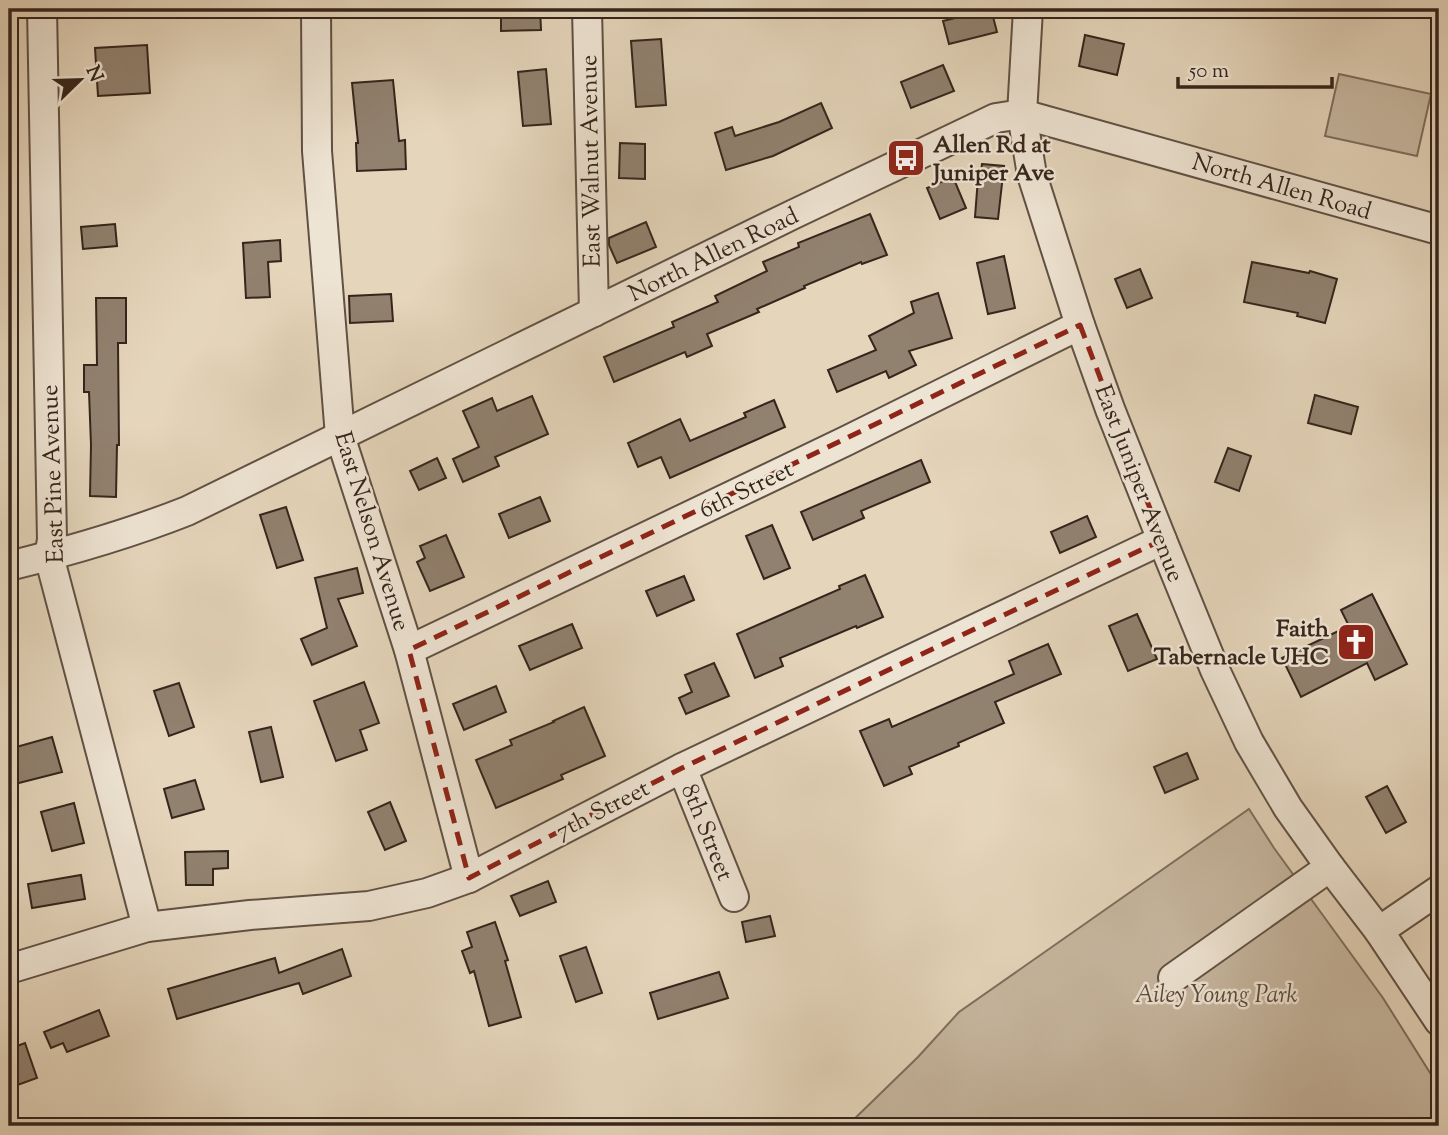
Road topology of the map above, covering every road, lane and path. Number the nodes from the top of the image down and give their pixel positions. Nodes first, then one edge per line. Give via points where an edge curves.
1 (42, 9) edge
2 (316, 9) edge
3 (587, 9) edge
4 (1028, 9) edge
5 (1022, 114) junction
6 (1439, 230) edge
7 (594, 312) junction
8 (1080, 325) junction
9 (340, 436) junction
10 (1162, 540) junction
11 (50, 556) junction
12 (9, 566) edge
13 (409, 650) junction
14 (682, 768) junction
15 (1330, 867) junction
16 (469, 878) junction
17 (1439, 890) edge
18 (734, 897) dead end
19 (147, 927) junction
20 (1379, 930) junction
21 (9, 969) edge
22 (1172, 978) dead end
23 (1439, 1021) edge

1 - 11 street, East Pine Avenue
2 - 9 street, East Nelson Avenue via 317,151
3 - 7 street, East Walnut Avenue
4 - 5 street, East Juniper Avenue
5 - 6 street, North Allen Road
5 - 7 street, North Allen Road via 996,118
5 - 8 street, East Juniper Avenue via 1032,175
7 - 9 street, North Allen Road
8 - 10 street, East Juniper Avenue
8 - 13 street, 6th Street
9 - 11 street, North Allen Road via 187,511
9 - 13 street, East Nelson Avenue
10 - 14 street, 7th Street
10 - 15 street, East Juniper Avenue via 1249,742
11 - 12 street, North Allen Road
11 - 19 street, East Pine Avenue
13 - 16 street, East Nelson Avenue
14 - 16 street, 7th Street
14 - 18 street, 8th Street
15 - 20 street, East Juniper Avenue
15 - 22 street
16 - 19 street, 7th Street via 369,906
17 - 20 street
19 - 21 street, 7th Street
20 - 23 street, East Juniper Avenue

